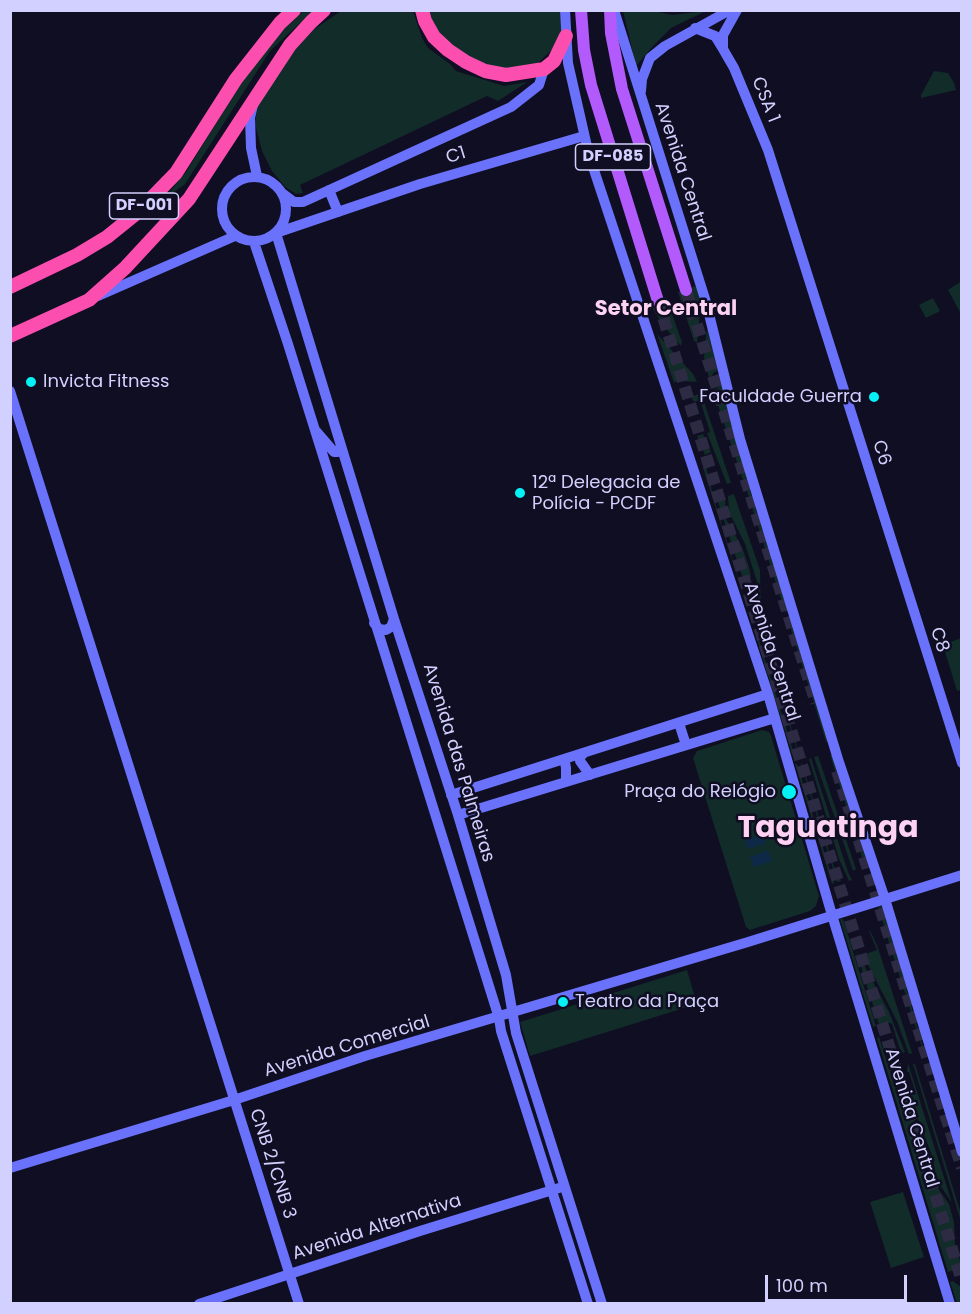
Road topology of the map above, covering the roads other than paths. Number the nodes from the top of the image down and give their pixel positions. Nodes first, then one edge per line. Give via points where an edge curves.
1 (279, 10) edge
2 (294, 10) edge
3 (324, 10) edge
4 (422, 10) edge
5 (565, 10) edge
6 (580, 10) edge
7 (612, 10) edge
8 (730, 10) edge
9 (737, 10) edge
10 (695, 28) junction
11 (566, 36) junction
12 (723, 48) junction
13 (544, 69) junction
14 (236, 79) junction
15 (641, 98) junction
16 (254, 103) junction
17 (584, 136) junction
18 (257, 176) junction
19 (330, 190) junction
20 (282, 193) junction
21 (338, 212) junction
22 (276, 233) junction
23 (235, 236) junction
24 (254, 242) junction
25 (10, 287) edge
26 (686, 290) tunnel mouth
27 (295, 295) junction
28 (273, 297) junction
29 (89, 300) junction
30 (658, 301) tunnel mouth
31 (822, 320) joint
32 (10, 336) edge
33 (10, 391) edge
34 (312, 426) junction
35 (341, 446) junction
36 (370, 538) junction
37 (350, 542) junction
38 (908, 596) joint
39 (394, 618) junction
40 (374, 624) junction
41 (768, 694) junction
42 (427, 717) junction
43 (776, 718) junction
44 (679, 723) junction
45 (406, 726) junction
46 (686, 745) junction
47 (584, 753) junction
48 (561, 760) junction
49 (962, 764) edge
50 (590, 775) junction
51 (566, 782) junction
52 (451, 795) junction
53 (458, 815) junction
54 (962, 875) edge
55 (881, 900) junction
56 (836, 914) junction
57 (490, 923) junction
58 (471, 930) junction
59 (513, 1013) junction
60 (499, 1018) junction
61 (234, 1100) junction
62 (962, 1152) edge
63 (10, 1168) edge
64 (565, 1186) junction
65 (552, 1191) junction
66 (290, 1273) junction
67 (199, 1304) edge
68 (299, 1304) edge
69 (588, 1304) edge
70 (602, 1304) edge
71 (950, 1304) edge

1 - 14 highway
2 - 14 highway, DF-001
3 - 16 highway, DF-001 via 290,45
4 - 13 highway via 434,37 466,62 506,75
5 - 11 main road, Avenida Central / DF-085
6 - 30 main road, DF-085 via 591,85
7 - 15 main road, Avenida Central
7 - 26 main road, DF-085 via 611,33 622,88
8 - 10 main road
9 - 12 main road via 723,35
10 - 12 main road, CSA 1 via 715,36
10 - 15 main road via 651,58 642,79
11 - 13 highway via 554,61
11 - 17 main road, Avenida Central / DF-085
12 - 31 main road, CSA 1 via 768,150
13 - 19 main road via 539,85 511,107
14 - 25 highway, DF-001 via 176,173 138,212 77,255
15 - 55 main road, Avenida Central via 706,302 740,439
16 - 18 main road via 250,118
16 - 29 highway, DF-001 via 189,199 125,268
17 - 21 main road, C1
17 - 41 main road, Avenida Central / DF-085
18 - 20 main road via 272,181
18 - 23 main road via 237,181 223,197 225,225
19 - 20 main road via 303,202 294,202
19 - 21 main road
20 - 22 main road via 286,214
21 - 22 main road, C1
22 - 24 main road
22 - 27 main road, Avenida das Palmeiras
23 - 24 main road
23 - 29 main road
24 - 28 main road, Avenida das Palmeiras
27 - 28 main road via 283,286 275,289
27 - 35 main road, Avenida das Palmeiras
28 - 34 main road, Avenida das Palmeiras
29 - 32 highway, DF-001
31 - 38 main road, C6
33 - 61 main road, CNB 2/CNB 3
34 - 35 main road via 334,452
34 - 37 main road, Avenida das Palmeiras
35 - 36 main road, Avenida das Palmeiras
36 - 37 main road via 358,531 352,534
36 - 39 main road, Avenida das Palmeiras
37 - 40 main road, Avenida das Palmeiras
38 - 49 main road, C8
39 - 40 main road via 386,630
39 - 42 main road, Avenida das Palmeiras
40 - 45 main road, Avenida das Palmeiras
41 - 43 main road, Avenida Central / DF-085
41 - 44 main road
42 - 45 main road via 416,714 407,720
42 - 52 main road, Avenida das Palmeiras
43 - 46 main road
43 - 56 main road, Avenida Central / DF-085
44 - 46 main road
44 - 47 main road
45 - 58 main road, Avenida das Palmeiras
46 - 50 main road
47 - 48 main road
47 - 50 main road via 580,761
48 - 51 main road via 566,768
48 - 52 main road
50 - 51 main road
51 - 53 main road
52 - 53 main road, Avenida das Palmeiras
53 - 57 main road, Avenida das Palmeiras
54 - 55 main road
55 - 56 main road
55 - 62 main road, Avenida Central
56 - 59 main road, Avenida Comercial
56 - 71 main road, Avenida Central / DF-085
57 - 58 main road via 481,931
57 - 59 main road, Avenida das Palmeiras
58 - 60 main road, Avenida das Palmeiras
59 - 60 main road, Avenida Comercial
59 - 64 main road, Avenida das Palmeiras via 514,1027
60 - 61 main road, Avenida Comercial via 365,1056
60 - 65 main road, Avenida das Palmeiras
61 - 63 main road, Avenida Comercial
61 - 66 main road, CNB 2/CNB 3
64 - 65 main road, Avenida Alternativa
64 - 70 main road, Avenida das Palmeiras
65 - 66 main road, Avenida Alternativa
65 - 69 main road, Avenida das Palmeiras
66 - 67 main road, Avenida Alternativa
66 - 68 main road, CNB 2/CNB 3

